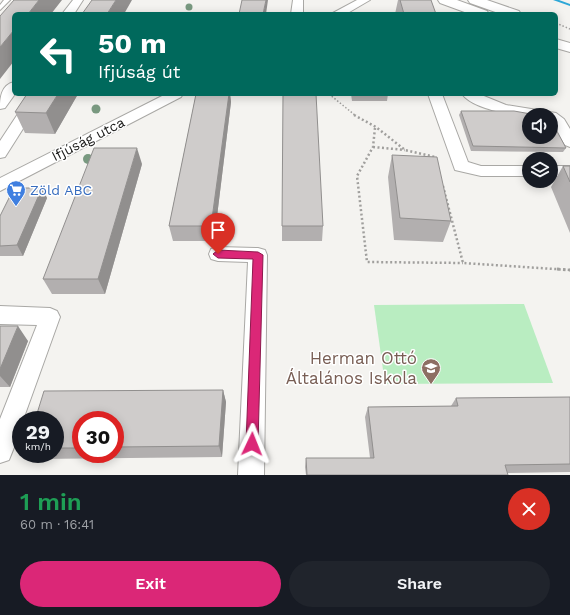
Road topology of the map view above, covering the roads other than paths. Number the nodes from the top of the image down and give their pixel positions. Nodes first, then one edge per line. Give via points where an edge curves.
1 (7, 0) edge
2 (78, 0) edge
3 (298, 0) edge
4 (365, 0) edge
5 (445, 0) edge
6 (476, 0) edge
7 (0, 8) edge
8 (69, 12) edge
9 (297, 12) edge
10 (341, 12) edge
11 (477, 12) edge
12 (509, 12) edge
13 (558, 30) edge
14 (570, 35) edge
15 (558, 44) edge
16 (570, 48) edge
17 (12, 89) edge
18 (37, 96) edge
19 (172, 96) edge
20 (436, 96) edge
21 (472, 96) edge
22 (0, 105) edge
23 (522, 111) edge
24 (558, 121) edge
25 (570, 142) edge
26 (0, 153) edge
27 (522, 171) edge
28 (558, 171) edge
29 (570, 171) edge
30 (0, 185) edge
31 (218, 254) dead end
32 (0, 315) edge
33 (1, 445) edge
34 (251, 475) edge

1 - 7 lane
2 - 8 street
3 - 9 street
4 - 10 street
5 - 11 street
6 - 12 street
13 - 14 street
15 - 16 street
17 - 22 street
18 - 26 street
19 - 30 street, Ifjúság utca
20 - 27 street via 461,166 482,171
21 - 23 street via 494,106
24 - 25 street
28 - 29 street
31 - 34 street via 258,255
32 - 33 street via 50,317

